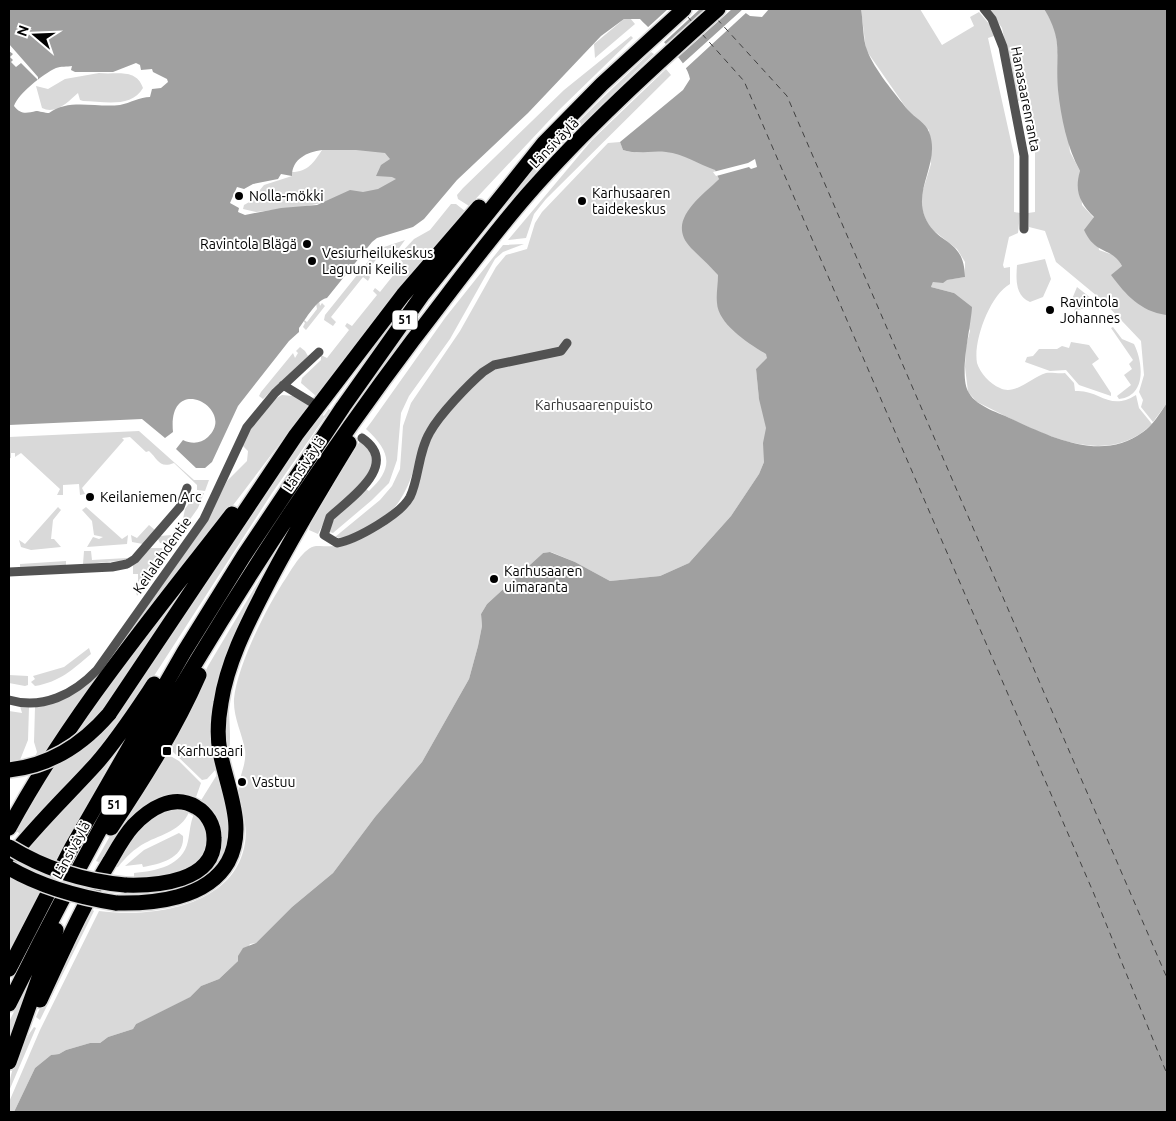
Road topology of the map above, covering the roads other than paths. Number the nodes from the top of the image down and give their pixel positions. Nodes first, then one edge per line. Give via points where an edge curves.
1 (684, 9) edge
2 (718, 9) edge
3 (984, 9) edge
4 (544, 143) junction
5 (1024, 229) dead end
6 (413, 341) junction
7 (567, 344) dead end
8 (319, 352) dead end
9 (283, 385) junction
10 (311, 402) tunnel mouth
11 (296, 435) junction
12 (362, 438) tunnel mouth
13 (187, 488) dead end
14 (9, 572) edge
15 (208, 613) junction
16 (220, 625) junction
17 (9, 700) edge
18 (9, 770) edge
19 (9, 828) edge
20 (9, 847) edge
21 (9, 860) edge
22 (9, 868) edge
23 (9, 969) edge
24 (9, 1004) edge
25 (15, 1048) junction
26 (9, 1062) edge

1 - 4 highway, Länsiväylä / 51
2 - 6 highway, Länsiväylä / 51 via 664,57 527,195
3 - 5 street, Hanasaarenranta via 992,19 1003,47 1024,156
4 - 11 highway via 512,171 438,254
4 - 15 highway, Länsiväylä / 51 via 450,259 386,346 295,477
6 - 16 highway, Länsiväylä / 51 via 342,437
6 - 22 highway, bridge via 319,493 251,616 228,669 222,692 220,750 235,819 235,843 219,874 181,896 156,902 116,903 58,890
7 - 12 street via 561,352 494,366 483,372 430,430 417,465 410,498 374,527 337,544 324,536 330,517 372,478 376,467 375,454
8 - 9 street, Keilalahdentie
9 - 10 street
9 - 17 street, Keilalahdentie via 247,427 204,519 97,670 80,686 55,698 32,703
11 - 18 highway, bridge via 109,714 87,737 62,754
11 - 19 highway via 266,469 92,697
13 - 14 street via 180,508 127,564
15 - 21 highway via 187,636 114,742
15 - 23 highway, Länsiväylä / 51 via 109,781
16 - 24 highway, Länsiväylä / 51 via 123,789
16 - 25 highway via 189,698 129,802 99,846 65,909
20 - 25 highway, bridge via 58,872 86,879 125,885 161,884 198,870 211,855 214,835 209,818 199,808 184,802 164,804 132,828 101,874 67,942 23,1036
25 - 26 highway

